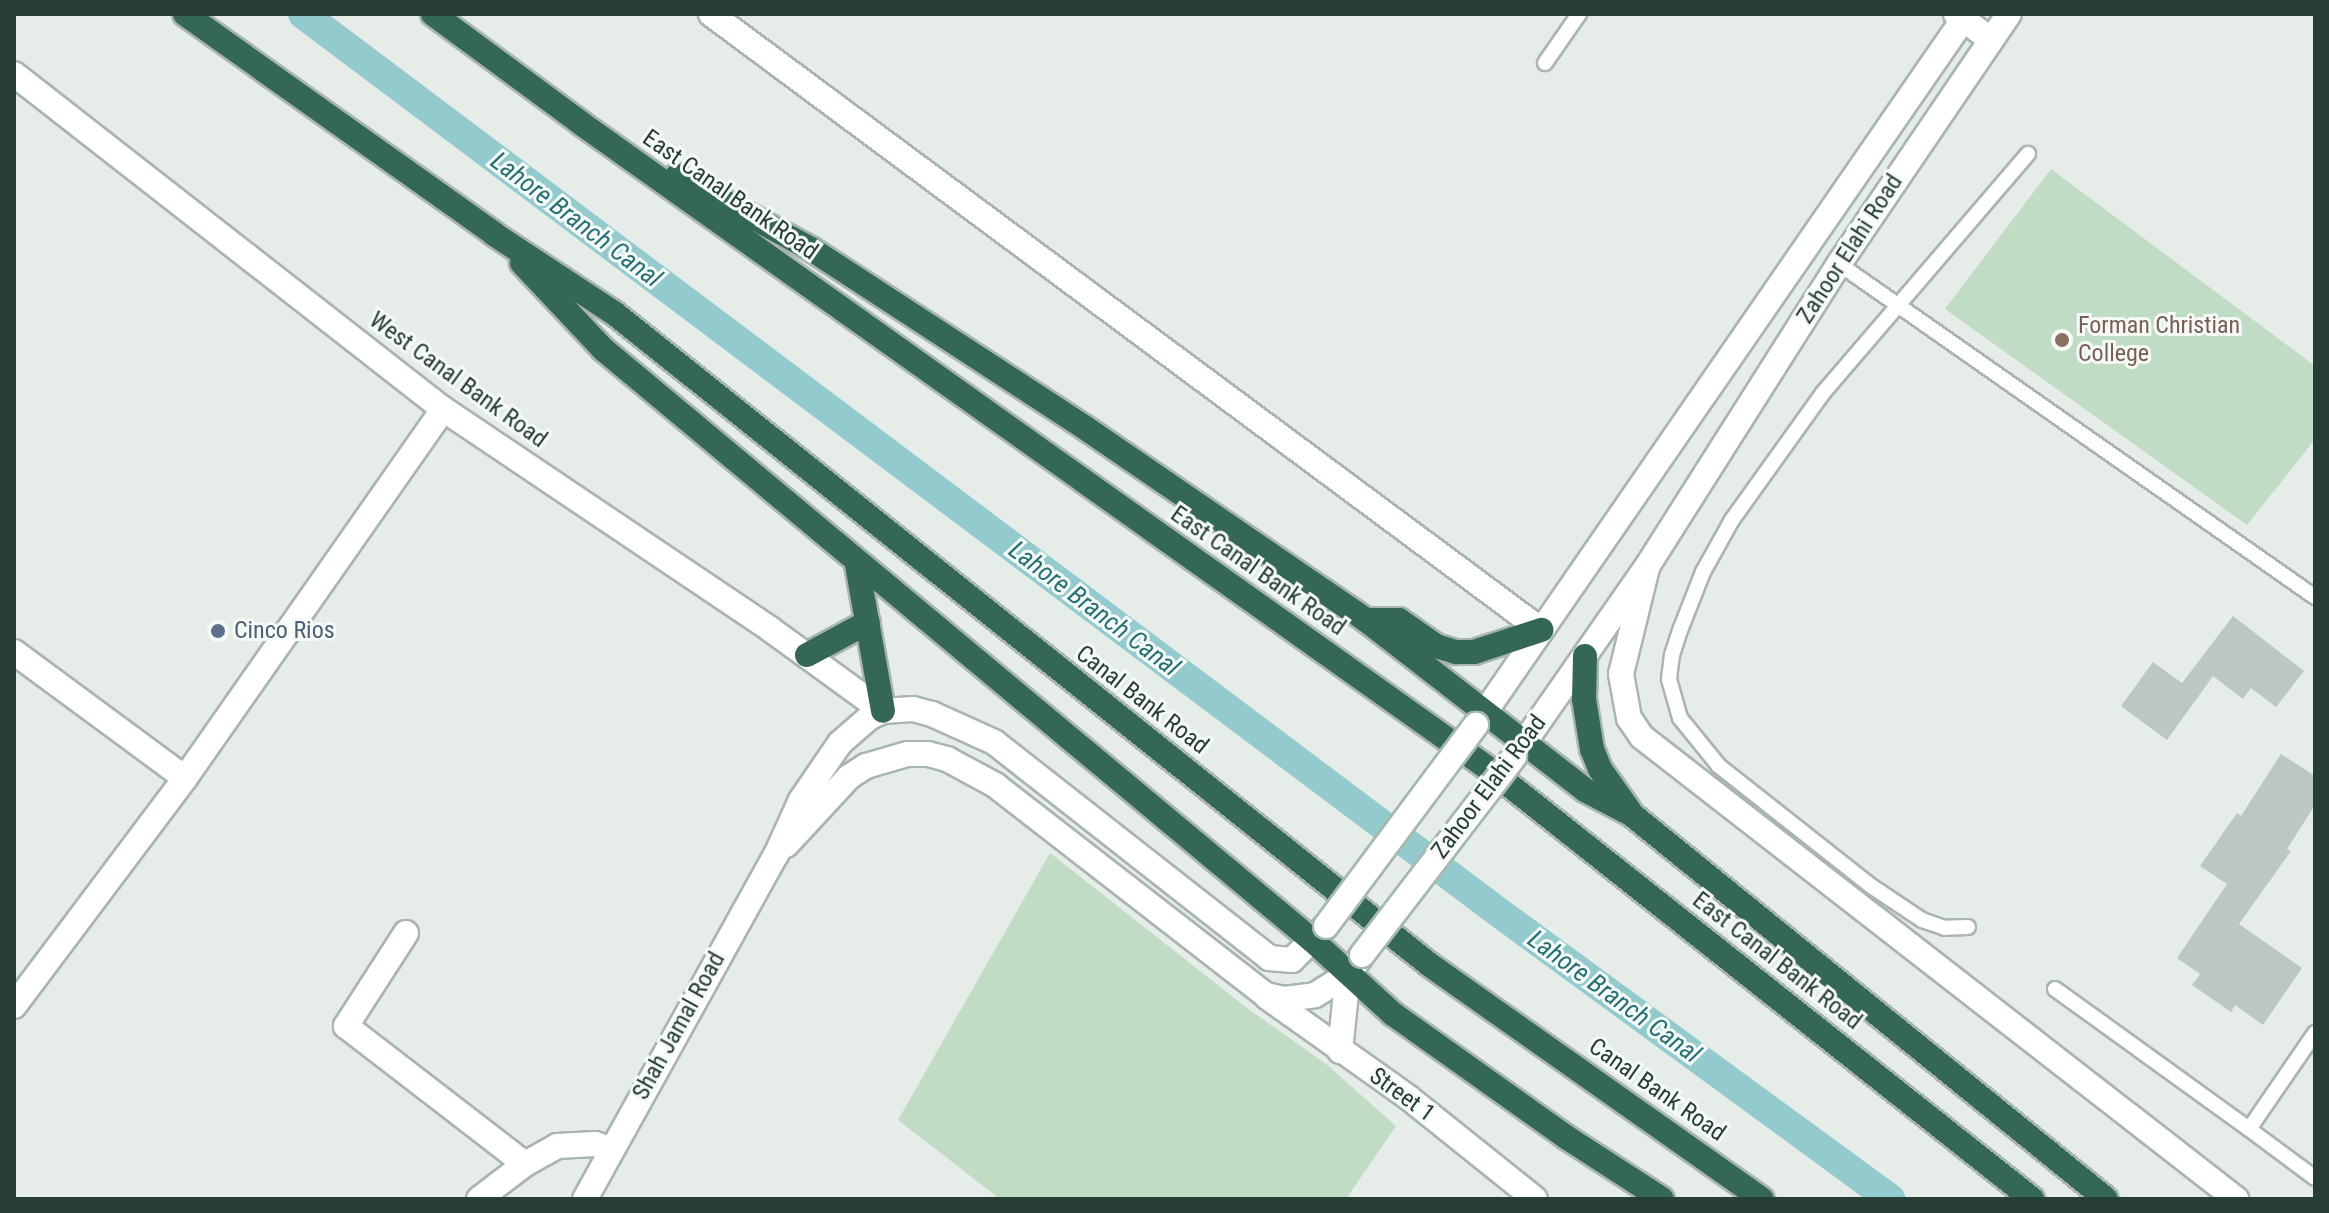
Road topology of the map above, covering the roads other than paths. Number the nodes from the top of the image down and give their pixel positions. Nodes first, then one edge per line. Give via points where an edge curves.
1 (185, 14) edge
2 (433, 14) edge
3 (711, 14) edge
4 (1579, 14) edge
5 (2009, 14) edge
6 (1962, 16) edge
7 (1990, 39) junction
8 (1545, 63) dead end
9 (14, 74) edge
10 (582, 124) junction
11 (2028, 154) dead end
12 (494, 234) junction
13 (1839, 264) junction
14 (1900, 306) junction
15 (443, 409) junction
16 (857, 565) junction
17 (1648, 565) junction
18 (2315, 597) edge
19 (1366, 620) junction
20 (868, 622) junction
21 (1541, 630) junction
22 (14, 652) edge
23 (807, 655) junction
24 (1585, 656) junction
25 (883, 711) junction
26 (1480, 719) junction
27 (1519, 750) junction
28 (185, 778) junction
29 (1631, 814) junction
30 (776, 855) junction
31 (1968, 927) dead end
32 (406, 933) dead end
33 (1320, 934) junction
34 (1355, 964) junction
35 (2055, 989) dead end
36 (1266, 995) junction
37 (14, 1006) edge
38 (2315, 1033) edge
39 (1340, 1051) junction
40 (2249, 1129) junction
41 (610, 1149) junction
42 (525, 1164) junction
43 (2315, 1178) edge
44 (479, 1199) edge
45 (585, 1199) edge
46 (1535, 1199) edge
47 (1662, 1199) edge
48 (1762, 1199) edge
49 (2032, 1199) edge
50 (2106, 1199) edge
51 (2236, 1199) edge

1 - 12 highway
2 - 10 highway, East Canal Bank Road
3 - 21 street
4 - 8 lane
5 - 7 street, Zahoor Elahi Road
6 - 7 street
6 - 21 street, Zahoor Elahi Road
7 - 13 street, Zahoor Elahi Road
9 - 15 street, West Canal Bank Road
10 - 19 highway via 811,249
10 - 49 highway, East Canal Bank Road via 1489,769
11 - 14 lane
12 - 16 highway via 603,349
12 - 48 highway, Canal Bank Road via 614,313 1430,965
13 - 14 lane
13 - 17 street, Zahoor Elahi Road
14 - 18 lane
14 - 31 lane via 1823,393 1732,520 1703,572 1672,655 1669,679 1680,718 1719,766 1922,920 1945,928
15 - 23 street, West Canal Bank Road
15 - 28 street
16 - 20 highway
16 - 33 highway
17 - 24 street, Zahoor Elahi Road
17 - 51 street via 1621,674 1629,718 1642,737
19 - 21 highway via 1399,620 1436,646 1456,652 1474,652
19 - 26 highway
20 - 23 highway
20 - 25 highway
21 - 26 street, Zahoor Elahi Road
22 - 28 street
23 - 25 street, West Canal Bank Road
24 - 27 street, Zahoor Elahi Road
24 - 29 highway via 1585,712 1592,749
25 - 30 street via 858,726 823,765
25 - 33 street via 913,709 994,742 1269,958 1292,960
26 - 27 highway
26 - 33 street, Zahoor Elahi Road, bridge
27 - 29 highway
27 - 34 street, Zahoor Elahi Road, bridge
28 - 37 street
29 - 50 highway
30 - 36 street via 849,777 866,766 907,754 947,759 995,785
30 - 41 street, Shah Jamal Road
32 - 42 street via 346,1026
33 - 34 highway
34 - 36 street, Zahoor Elahi Road via 1328,989 1302,998
34 - 39 street
34 - 47 highway via 1445,1054
35 - 40 lane
36 - 39 street, Street 1
38 - 40 lane
39 - 46 street, Street 1 via 1409,1098
40 - 43 lane
41 - 42 street via 595,1144 557,1146
41 - 45 street, Shah Jamal Road
42 - 44 street

